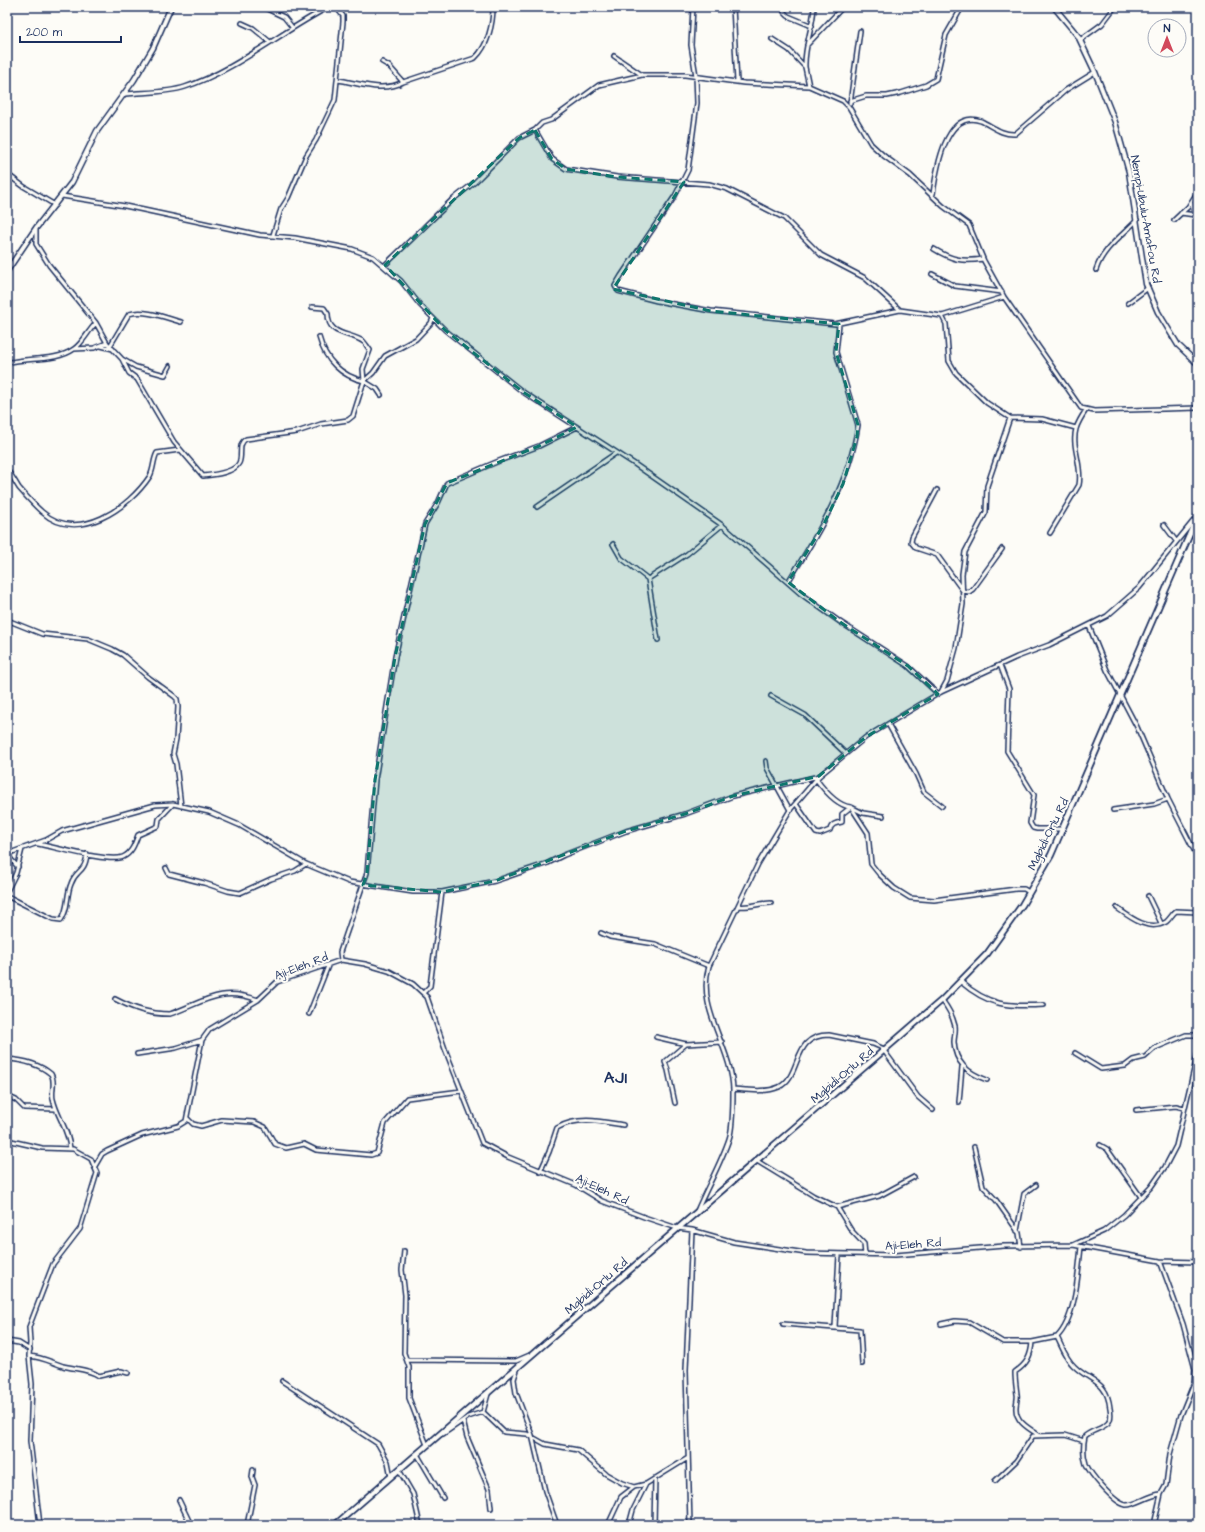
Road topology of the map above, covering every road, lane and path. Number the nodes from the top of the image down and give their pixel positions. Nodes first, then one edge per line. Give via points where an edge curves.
1 (171, 7) edge
2 (263, 7) edge
3 (329, 7) edge
4 (336, 7) edge
5 (493, 7) edge
6 (693, 7) edge
7 (733, 7) edge
8 (814, 7) edge
9 (962, 7) edge
10 (1054, 7) edge
11 (1115, 7) edge
12 (842, 8) dead end
13 (784, 12) dead end
14 (242, 23) dead end
15 (812, 26) junction
16 (292, 27) junction
17 (860, 31) dead end
18 (772, 39) dead end
19 (1080, 40) junction
20 (270, 42) junction
21 (806, 46) junction
22 (614, 56) dead end
23 (382, 62) dead end
24 (805, 67) junction
25 (1095, 72) junction
26 (642, 75) junction
27 (696, 76) junction
28 (338, 80) junction
29 (403, 82) junction
30 (737, 82) junction
31 (809, 86) junction
32 (125, 94) junction
33 (850, 101) junction
34 (849, 107) junction
35 (535, 130) junction
36 (7, 174) edge
37 (684, 182) junction
38 (1198, 191) edge
39 (933, 194) junction
40 (62, 196) junction
41 (1191, 202) junction
42 (56, 205) junction
43 (1181, 213) junction
44 (1194, 215) junction
45 (1137, 220) junction
46 (1174, 220) dead end
47 (1198, 220) edge
48 (36, 228) junction
49 (272, 235) junction
50 (29, 238) junction
51 (36, 242) junction
52 (934, 249) dead end
53 (984, 259) junction
54 (385, 265) junction
55 (1096, 270) dead end
56 (7, 272) edge
57 (932, 274) dead end
58 (1148, 288) junction
59 (1002, 292) junction
60 (1004, 297) junction
61 (1128, 303) dead end
62 (312, 307) dead end
63 (900, 310) junction
64 (942, 316) junction
65 (433, 318) junction
66 (182, 322) dead end
67 (96, 323) junction
68 (840, 324) junction
69 (319, 337) dead end
70 (109, 344) junction
71 (101, 346) junction
72 (74, 349) junction
73 (114, 350) junction
74 (122, 359) junction
75 (7, 363) edge
76 (1198, 364) edge
77 (170, 366) dead end
78 (364, 381) junction
79 (381, 395) dead end
80 (1198, 403) edge
81 (1198, 408) edge
82 (1086, 410) junction
83 (1010, 418) junction
84 (577, 427) junction
85 (1076, 428) junction
86 (180, 450) junction
87 (616, 453) junction
88 (7, 470) edge
89 (937, 490) dead end
90 (537, 507) dead end
91 (1198, 515) edge
92 (722, 525) junction
93 (1164, 525) dead end
94 (1050, 533) dead end
95 (1176, 542) junction
96 (613, 544) dead end
97 (1002, 549) dead end
98 (648, 580) junction
99 (788, 582) junction
100 (963, 591) junction
101 (7, 620) edge
102 (1089, 626) junction
103 (658, 640) dead end
104 (1000, 665) junction
105 (940, 693) junction
106 (1121, 694) junction
107 (771, 696) dead end
108 (888, 724) junction
109 (845, 753) junction
110 (766, 761) dead end
111 (819, 776) junction
112 (816, 780) junction
113 (778, 786) junction
114 (1168, 798) junction
115 (173, 804) junction
116 (796, 804) junction
117 (181, 806) junction
118 (942, 806) dead end
119 (851, 807) junction
120 (790, 810) junction
121 (1113, 810) dead end
122 (883, 816) dead end
123 (1063, 828) junction
124 (36, 843) junction
125 (22, 849) junction
126 (7, 854) edge
127 (87, 854) junction
128 (1198, 858) edge
129 (306, 864) junction
130 (18, 867) junction
131 (166, 868) dead end
132 (363, 885) junction
133 (7, 891) edge
134 (442, 892) junction
135 (1029, 892) junction
136 (7, 896) edge
137 (1148, 896) dead end
138 (771, 903) dead end
139 (738, 906) junction
140 (1117, 908) dead end
141 (1198, 912) edge
142 (1161, 923) junction
143 (601, 933) dead end
144 (341, 960) junction
145 (328, 966) junction
146 (709, 966) junction
147 (960, 982) junction
148 (423, 993) junction
149 (115, 999) dead end
150 (258, 1000) junction
151 (942, 1000) junction
152 (1044, 1005) dead end
153 (309, 1014) dead end
154 (1198, 1034) edge
155 (656, 1038) dead end
156 (202, 1040) junction
157 (722, 1042) junction
158 (686, 1044) junction
159 (885, 1050) junction
160 (1198, 1052) edge
161 (1075, 1053) dead end
162 (137, 1054) dead end
163 (7, 1059) edge
164 (962, 1067) junction
165 (987, 1080) dead end
166 (733, 1089) junction
167 (461, 1091) junction
168 (7, 1096) edge
169 (959, 1102) dead end
170 (675, 1103) dead end
171 (1184, 1108) junction
172 (56, 1109) junction
173 (934, 1110) dead end
174 (1136, 1110) dead end
175 (187, 1118) junction
176 (623, 1124) dead end
177 (7, 1140) edge
178 (1100, 1145) dead end
179 (974, 1147) dead end
180 (70, 1149) junction
181 (757, 1161) junction
182 (96, 1166) junction
183 (540, 1172) junction
184 (914, 1177) dead end
185 (1036, 1185) dead end
186 (1141, 1198) junction
187 (837, 1207) junction
188 (697, 1211) junction
189 (677, 1228) junction
190 (692, 1230) junction
191 (1018, 1231) junction
192 (1073, 1245) junction
193 (1021, 1247) junction
194 (1081, 1247) junction
195 (404, 1251) dead end
196 (839, 1255) junction
197 (865, 1255) junction
198 (1160, 1261) junction
199 (1198, 1262) edge
200 (783, 1324) dead end
201 (941, 1324) dead end
202 (834, 1327) junction
203 (1057, 1337) junction
204 (7, 1342) edge
205 (1032, 1342) junction
206 (30, 1350) junction
207 (537, 1351) junction
208 (29, 1356) junction
209 (407, 1360) junction
210 (862, 1364) dead end
211 (518, 1367) junction
212 (128, 1373) dead end
213 (282, 1381) dead end
214 (488, 1394) junction
215 (483, 1412) junction
216 (463, 1421) junction
217 (1039, 1435) junction
218 (532, 1436) junction
219 (436, 1438) junction
220 (1084, 1441) junction
221 (427, 1445) junction
222 (417, 1454) junction
223 (688, 1458) junction
224 (253, 1470) dead end
225 (399, 1470) junction
226 (391, 1476) junction
227 (655, 1478) junction
228 (995, 1481) dead end
229 (646, 1484) junction
230 (634, 1487) junction
231 (1161, 1494) junction
232 (442, 1498) dead end
233 (179, 1500) dead end
234 (491, 1508) dead end
235 (520, 1524) edge
236 (40, 1525) edge
237 (191, 1525) edge
238 (247, 1525) edge
239 (335, 1525) edge
240 (420, 1525) edge
241 (439, 1525) edge
242 (457, 1525) edge
243 (502, 1525) edge
244 (557, 1525) edge
245 (608, 1525) edge
246 (629, 1525) edge
247 (654, 1525) edge
248 (690, 1525) edge
249 (1154, 1525) edge

1 - 32 street via 154,48
2 - 16 street via 284,17
3 - 16 street
4 - 28 street via 343,16
5 - 29 street via 490,33 475,58
6 - 27 street via 691,45
7 - 30 street
8 - 15 street
9 - 33 street via 946,35 936,79 901,93 866,96
10 - 19 street, Nempi-Ubulu-Amafou Rd
11 - 19 street via 1102,24
12 - 21 street
13 - 15 street
14 - 20 street
15 - 21 street
16 - 20 street
17 - 33 street
18 - 24 street via 789,50
19 - 25 street, Nempi-Ubulu-Amafou Rd
20 - 32 street via 233,65 184,87
21 - 24 street
22 - 26 street
23 - 29 street
24 - 31 street
25 - 39 street via 1066,90 1015,134 1004,133 971,119 963,121 943,145 936,169
25 - 45 street, Nempi-Ubulu-Amafou Rd via 1125,154
26 - 27 street
26 - 35 street via 599,85
27 - 30 street
27 - 37 street via 697,103
28 - 29 street via 384,88
28 - 49 street via 336,100 306,156 281,209
30 - 31 street
31 - 34 street via 835,97
32 - 40 street via 97,131 72,182
33 - 34 street
34 - 39 street via 871,144
35 - 37 street via 552,159 566,169 617,177
35 - 54 street via 519,138
36 - 42 street
37 - 63 street via 717,185 779,215 821,255 865,278
37 - 68 street via 621,276 616,286 618,290 656,301 711,311
38 - 41 street
39 - 53 street via 943,206 969,225
40 - 42 street
40 - 49 street via 125,206 260,235
41 - 43 street
41 - 44 street
42 - 48 street
43 - 44 street
43 - 46 street
44 - 47 street
45 - 55 street via 1106,249
45 - 58 street, Nempi-Ubulu-Amafou Rd via 1142,265
48 - 50 street
48 - 51 street
49 - 54 street via 360,252
50 - 51 street
50 - 56 street
51 - 67 street via 49,265
52 - 53 street via 962,262
53 - 59 street
54 - 65 street
57 - 59 street via 955,286
58 - 61 street
58 - 76 street, Nempi-Ubulu-Amafou Rd via 1158,312 1178,345
59 - 60 street
60 - 64 street
60 - 82 street via 1073,397 1081,408
62 - 78 street via 324,308 334,328 364,342 370,350 363,369
63 - 64 street
63 - 68 street via 869,315
64 - 83 street via 946,324 949,361 956,373 987,403
65 - 78 street via 416,339 385,356
65 - 84 street via 523,392
66 - 70 street via 135,312 129,314
67 - 70 street
67 - 72 street
68 - 99 street via 836,352 858,426 857,436 843,484 823,526
69 - 78 street via 322,352 341,372
70 - 71 street
70 - 73 street
71 - 72 street
71 - 73 street
72 - 75 street via 58,356
73 - 74 street
74 - 77 street via 136,367 165,375
74 - 86 street
78 - 79 street via 377,389
78 - 86 street via 353,416 349,419 297,432 246,439 242,443 238,464 228,471 202,475
80 - 81 street
81 - 82 street
82 - 85 street
83 - 85 street via 1042,419
83 - 100 street via 986,486 986,512 965,552
84 - 87 street
84 - 132 street via 539,446 447,483 425,524 395,657 375,780 367,873
85 - 94 street via 1080,476 1078,485
86 - 88 street via 157,453 151,474 141,488 104,518 84,524 64,523 42,512 19,488
87 - 90 street
87 - 92 street
89 - 100 street via 911,542 916,548 937,555
91 - 95 street
91 - 106 main road, Mgbidi-Orlu Rd
92 - 98 street via 687,554
92 - 99 street
93 - 95 street
95 - 102 street via 1139,588 1107,616
96 - 98 street via 621,558
97 - 100 street via 973,589
98 - 103 street
99 - 105 street via 840,622 908,666
100 - 105 street via 956,648 947,681
101 - 117 street via 42,634 88,639 112,649 177,699 176,739 172,754 176,764
102 - 104 street
102 - 106 street via 1107,670
104 - 105 street
104 - 123 street via 1009,689 1007,751 1034,794 1030,822 1033,828 1037,829
105 - 108 street
106 - 114 street
106 - 123 main road, Mgbidi-Orlu Rd
107 - 109 street via 806,715
108 - 109 street
108 - 118 street via 924,792
109 - 111 street
110 - 113 street via 767,768
111 - 112 street
111 - 113 street
112 - 116 street
112 - 119 street via 845,807
113 - 120 street
113 - 134 street via 733,796 685,814 626,831 548,863 495,881
114 - 121 street via 1154,804
114 - 128 street
115 - 117 street
115 - 124 street via 155,805 91,822
115 - 127 street via 159,819 158,826 138,835 127,855 117,859
116 - 119 street via 816,833 820,834 842,822 842,814
116 - 120 street
117 - 129 street via 209,812 239,824
119 - 122 street
119 - 135 street via 868,833 871,864 894,888 910,898 934,900 1016,889
120 - 139 street via 758,864
123 - 135 main road, Mgbidi-Orlu Rd via 1051,855
124 - 125 street
124 - 127 street
125 - 126 street
125 - 130 street
126 - 130 street
127 - 136 street via 85,866 70,885 67,906 61,920 53,919
129 - 131 street via 240,893 169,874
129 - 132 street via 333,877
130 - 133 street
132 - 134 street via 413,892
132 - 144 street via 340,952
134 - 148 street via 430,986
135 - 147 main road, Mgbidi-Orlu Rd via 987,954
137 - 142 street
138 - 139 street
139 - 146 street
140 - 142 street via 1142,923
141 - 142 street via 1176,911 1168,920
143 - 146 street via 610,937 655,944
144 - 145 street, Aji-Eleh Rd
144 - 148 street, Aji-Eleh Rd via 389,971 413,984
145 - 150 street, Aji-Eleh Rd via 278,982
145 - 153 street
146 - 157 street via 706,977 708,1007
147 - 151 main road, Mgbidi-Orlu Rd
147 - 152 street via 976,996 992,1002 1011,1006
148 - 167 street, Aji-Eleh Rd via 427,997
149 - 150 street via 139,1011 163,1014 232,993
150 - 156 street, Aji-Eleh Rd via 210,1029
151 - 159 main road, Mgbidi-Orlu Rd
151 - 164 street via 955,1027 956,1055
154 - 161 street via 1186,1035 1156,1048 1145,1057 1133,1060 1125,1066 1101,1069
155 - 158 street
156 - 162 street, Aji-Eleh Rd via 176,1048
156 - 175 street
157 - 158 street
157 - 166 street
158 - 170 street via 665,1062
159 - 166 street via 873,1044 821,1035 806,1043 789,1078 778,1087 763,1090
159 - 173 street via 918,1097
159 - 181 main road, Mgbidi-Orlu Rd
160 - 171 street
163 - 172 street via 21,1060 52,1074
164 - 165 street
164 - 169 street
166 - 188 street via 730,1137
167 - 175 street via 407,1098 384,1124 377,1153 371,1156 316,1150 304,1144 286,1148 276,1144 265,1127 254,1122 222,1120 201,1126 193,1124
167 - 183 street, Aji-Eleh Rd via 482,1143
168 - 172 street via 30,1110
171 - 174 street via 1176,1106
171 - 186 street via 1176,1146 1165,1167
172 - 180 street via 67,1132
175 - 182 street via 178,1126 142,1135 107,1151
176 - 183 street via 584,1120 573,1121 556,1128
177 - 180 street via 42,1148
178 - 186 street via 1107,1149
179 - 191 street via 983,1186
180 - 182 street via 88,1157
181 - 187 street
181 - 188 main road, Mgbidi-Orlu Rd
182 - 206 street via 97,1172 80,1229 53,1264 29,1327
183 - 189 street, Aji-Eleh Rd via 576,1185 602,1201
184 - 187 street via 879,1196
185 - 191 street via 1024,1194
186 - 192 street via 1104,1231
187 - 197 street via 851,1230 864,1244
188 - 189 main road, Mgbidi-Orlu Rd
189 - 190 street, Aji-Eleh Rd
189 - 207 main road, Mgbidi-Orlu Rd
190 - 196 street, Aji-Eleh Rd via 756,1247
190 - 223 street via 686,1362
191 - 193 street
192 - 193 street, Aji-Eleh Rd
192 - 194 street, Aji-Eleh Rd
193 - 197 street, Aji-Eleh Rd
194 - 198 street, Aji-Eleh Rd
194 - 203 street via 1071,1313
195 - 209 street via 404,1353
196 - 197 street, Aji-Eleh Rd
196 - 202 street
198 - 199 street, Aji-Eleh Rd
198 - 231 street via 1183,1324 1195,1369 1194,1383 1181,1415 1170,1454 1166,1485
200 - 202 street
201 - 205 street via 969,1322 1003,1342
202 - 210 street via 860,1330
203 - 205 street
203 - 220 street via 1069,1361 1102,1386 1110,1404 1111,1419 1084,1436
204 - 206 street via 19,1343
205 - 217 street via 1031,1353 1025,1365 1015,1372 1014,1385 1018,1418
206 - 208 street
207 - 209 street via 516,1361
207 - 211 main road, Mgbidi-Orlu Rd
208 - 212 street via 40,1357 61,1366 92,1372 99,1376 121,1371
208 - 236 street via 32,1384 30,1441
209 - 221 street via 409,1398
211 - 214 main road, Mgbidi-Orlu Rd
211 - 218 street via 514,1379 516,1393
213 - 226 street via 378,1444 388,1462
214 - 215 street
214 - 219 main road, Mgbidi-Orlu Rd
215 - 216 street via 478,1412
215 - 218 street via 504,1432
216 - 219 street
216 - 234 street via 489,1489
217 - 220 street via 1066,1435
217 - 228 street via 1030,1438 1016,1461
218 - 230 street via 545,1444 578,1450 606,1474
218 - 244 street via 545,1491
219 - 221 main road, Mgbidi-Orlu Rd
220 - 231 street via 1085,1463 1090,1472 1123,1504 1131,1504 1147,1496
221 - 222 main road, Mgbidi-Orlu Rd
222 - 225 main road, Mgbidi-Orlu Rd
222 - 232 street
223 - 227 street
223 - 248 street
224 - 238 street via 255,1485
225 - 226 main road, Mgbidi-Orlu Rd
225 - 240 street via 413,1494
226 - 239 main road, Mgbidi-Orlu Rd
227 - 229 street
227 - 247 street
229 - 230 street
229 - 246 street via 633,1510
230 - 245 street via 618,1500
231 - 249 street
233 - 237 street
235 - 243 street
241 - 242 street

